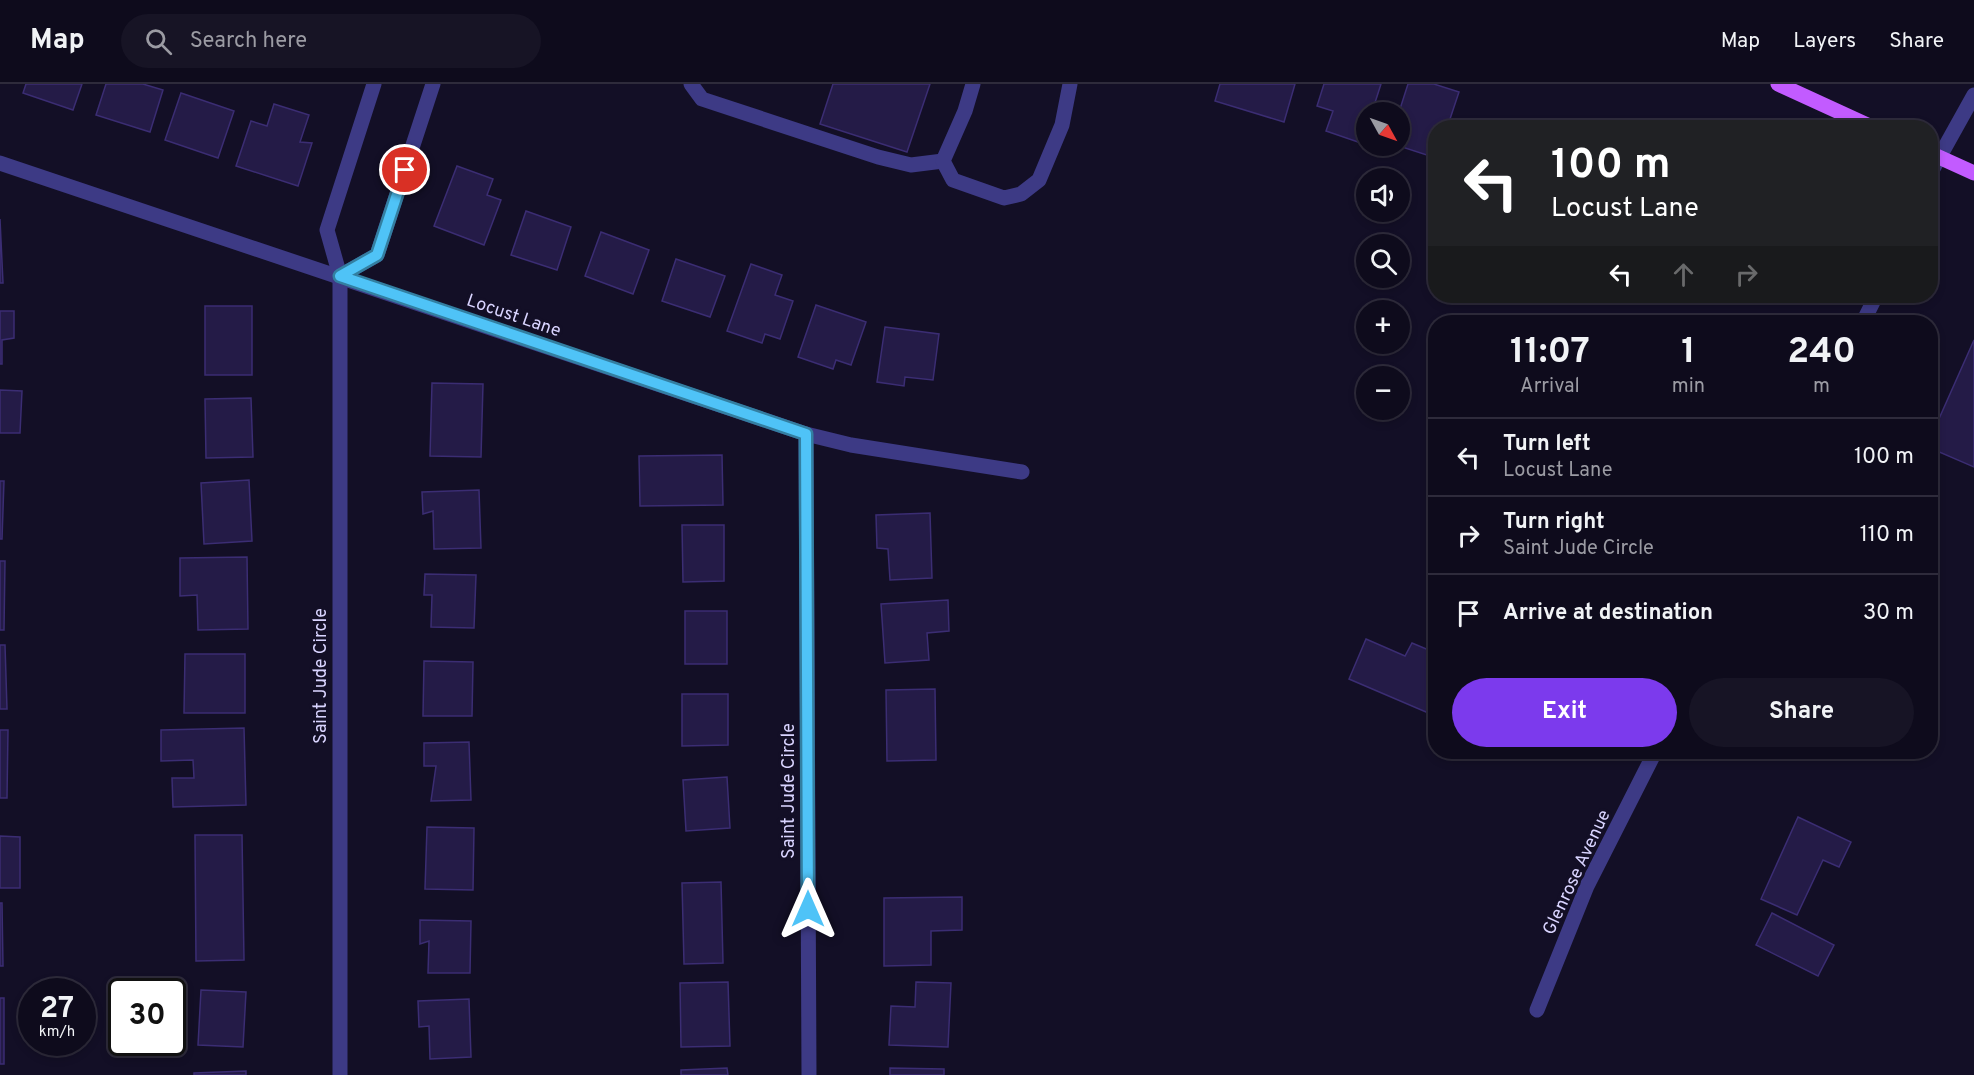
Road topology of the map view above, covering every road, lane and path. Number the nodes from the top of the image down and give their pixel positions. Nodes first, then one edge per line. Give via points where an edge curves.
1 (374, 84) edge
2 (434, 84) edge
3 (691, 84) edge
4 (973, 84) edge
5 (1070, 84) edge
6 (1778, 84) edge
7 (1974, 95) edge
8 (1857, 120) edge
9 (1938, 149) edge
10 (1938, 157) edge
11 (943, 161) junction
12 (0, 163) edge
13 (1974, 173) edge
14 (340, 276) junction
15 (806, 434) junction
16 (1022, 472) dead end
17 (1651, 759) edge
18 (1537, 1010) dead end
19 (340, 1075) edge
20 (809, 1075) edge

1 - 14 street, Saint Jude Circle via 327,230
2 - 14 street via 377,255
3 - 11 street via 702,99 878,157 911,165
4 - 11 street
5 - 11 street via 1062,125 1039,180 1021,194 1004,198 953,180
6 - 8 main road
7 - 9 street
10 - 13 main road
12 - 14 street, Locust Lane
14 - 15 street, Locust Lane
14 - 19 street, Saint Jude Circle
15 - 16 street, Locust Lane via 850,445
15 - 20 street, Saint Jude Circle
17 - 18 street, Glenrose Avenue via 1587,886

